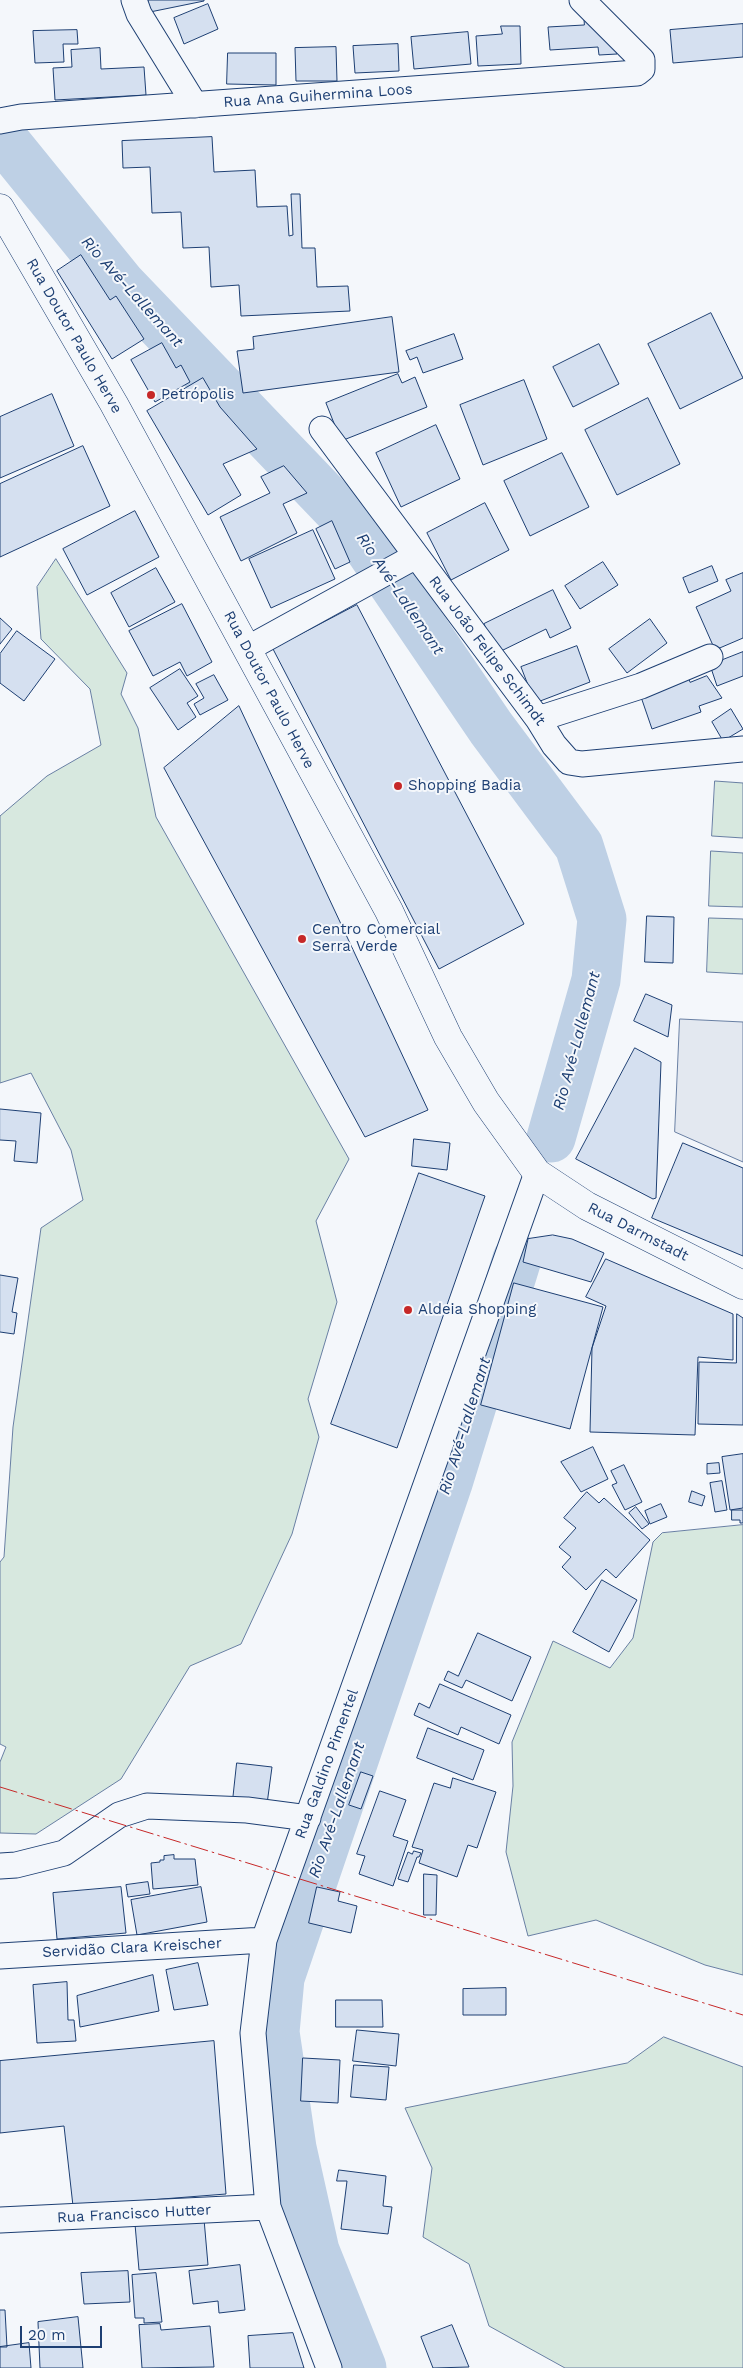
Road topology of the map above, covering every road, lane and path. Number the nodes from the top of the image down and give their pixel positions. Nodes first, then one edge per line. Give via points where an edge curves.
1 (134, 0) edge
2 (582, 0) edge
3 (195, 105) junction
4 (10, 119) edge
5 (0, 208) edge
6 (322, 429) dead end
7 (408, 559) junction
8 (247, 649) junction
9 (710, 657) dead end
10 (538, 719) junction
11 (743, 749) edge
12 (537, 1173) junction
13 (743, 1285) edge
14 (308, 1818) junction
15 (0, 1866) edge
16 (264, 1940) junction
17 (0, 1956) edge
18 (268, 2207) junction
19 (0, 2220) edge
20 (329, 2368) edge

1 - 3 street via 139,14
2 - 3 street, Rua Ana Guihermina Loos via 642,60 642,69 636,73
3 - 4 street, Rua Ana Guihermina Loos
5 - 8 main road, Rua Doutor Paulo Herve via 114,404
6 - 7 street, Rua João Felipe Schimdt
7 - 8 street
7 - 10 street, Rua João Felipe Schimdt
8 - 12 main road, Rua Doutor Paulo Herve via 389,912 448,1037 486,1102
9 - 10 street via 642,686
10 - 11 street, Rua João Felipe Schimdt via 569,762 582,764
12 - 13 main road, Rua Darmstadt via 587,1206
12 - 14 street, Rua Galdino Pimentel
14 - 15 street via 247,1810 147,1806 119,1815 64,1854
14 - 16 street, Rua Galdino Pimentel
16 - 17 street, Servidão Clara Kreischer
16 - 18 street, Rua Galdino Pimentel via 254,2033
18 - 19 street, Rua Francisco Hutter
18 - 20 street, Rua Galdino Pimentel

